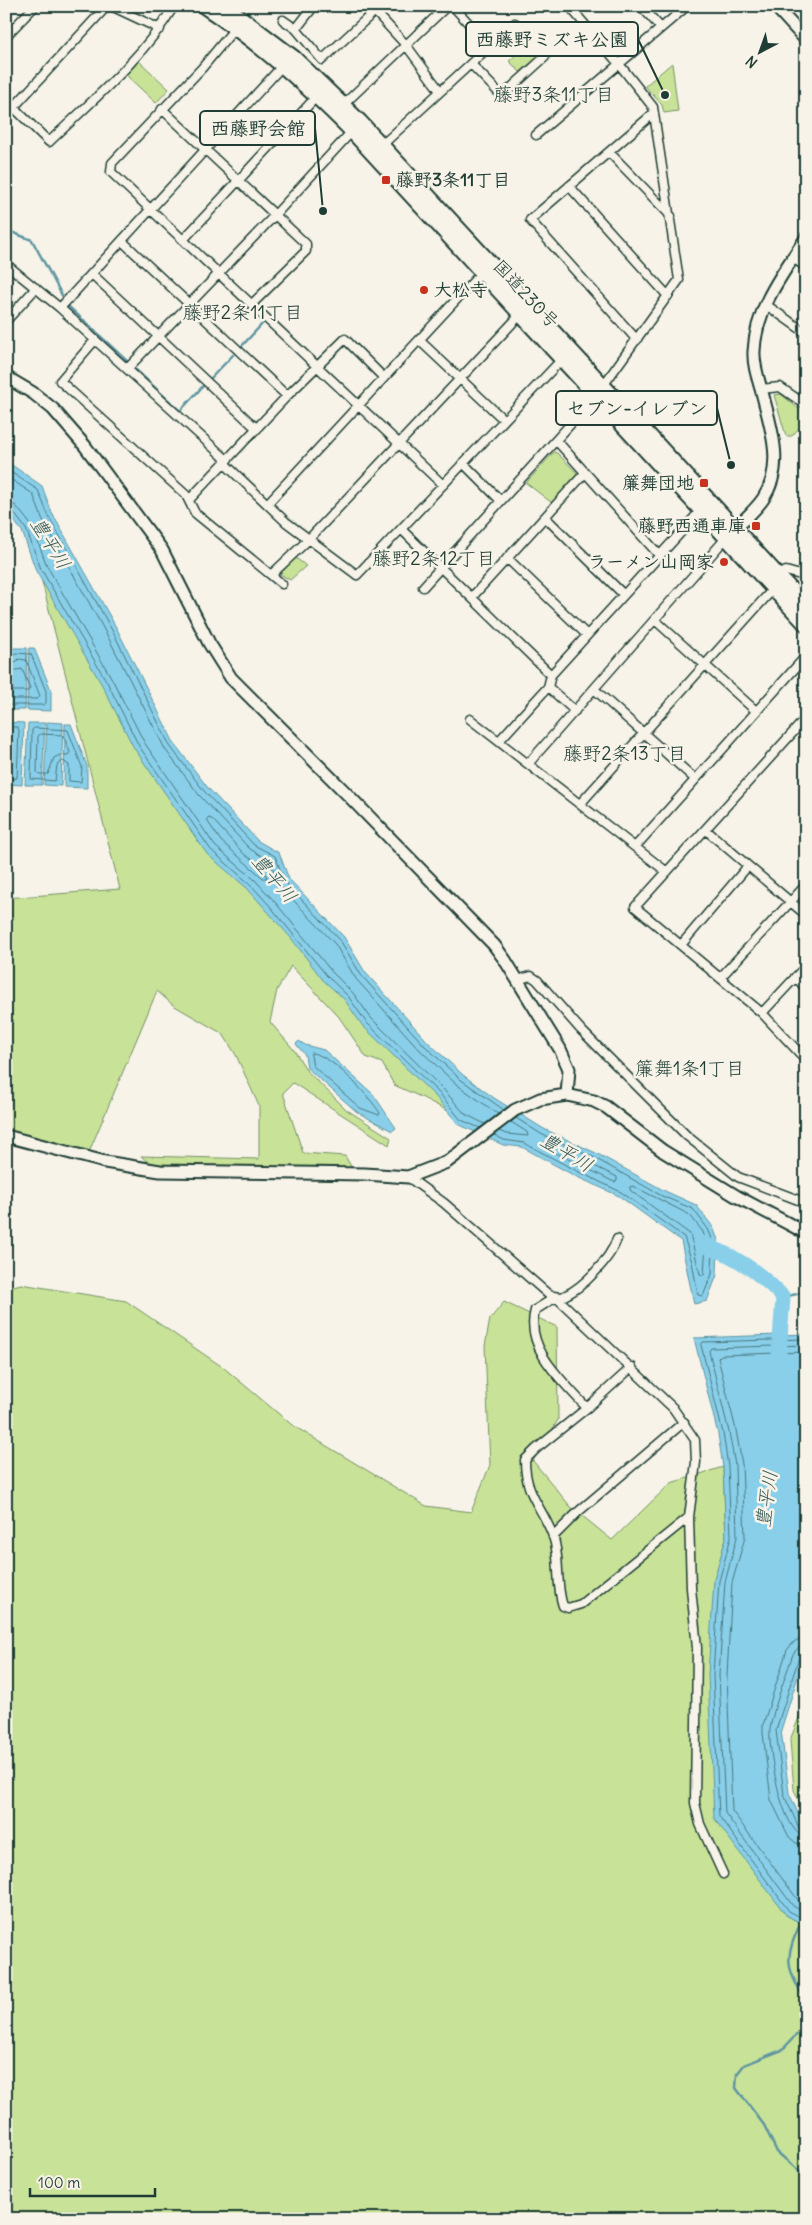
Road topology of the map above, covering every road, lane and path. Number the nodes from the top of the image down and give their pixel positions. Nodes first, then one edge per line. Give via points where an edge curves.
1 (35, 6) edge
2 (107, 6) edge
3 (111, 6) edge
4 (174, 6) edge
5 (204, 6) edge
6 (225, 6) edge
7 (314, 6) edge
8 (453, 6) edge
9 (569, 6) edge
10 (641, 6) edge
11 (687, 6) edge
12 (775, 6) edge
13 (442, 8) edge
14 (373, 9) edge
15 (283, 20) dead end
16 (236, 28) junction
17 (661, 28) junction
18 (160, 29) junction
19 (296, 29) junction
20 (6, 36) edge
21 (806, 40) edge
22 (406, 45) junction
23 (489, 46) junction
24 (284, 64) junction
25 (471, 64) junction
26 (619, 64) junction
27 (440, 91) junction
28 (317, 96) junction
29 (6, 100) edge
30 (343, 105) junction
31 (14, 107) junction
32 (162, 109) junction
33 (654, 113) junction
34 (356, 127) junction
35 (536, 135) dead end
36 (382, 145) junction
37 (206, 149) junction
38 (609, 152) junction
39 (239, 180) junction
40 (569, 186) junction
41 (150, 210) junction
42 (275, 215) junction
43 (671, 216) junction
44 (806, 238) edge
45 (183, 240) junction
46 (122, 241) junction
47 (793, 258) junction
48 (6, 264) edge
49 (806, 267) edge
50 (486, 269) junction
51 (219, 273) junction
52 (92, 274) junction
53 (36, 288) junction
54 (668, 296) junction
55 (188, 303) junction
56 (252, 304) junction
57 (764, 304) junction
58 (60, 308) junction
59 (524, 310) junction
60 (6, 320) edge
61 (806, 333) edge
62 (158, 336) junction
63 (95, 340) junction
64 (419, 340) junction
65 (637, 340) junction
66 (565, 355) junction
67 (317, 364) junction
68 (127, 369) junction
69 (6, 377) edge
70 (384, 378) junction
71 (459, 378) junction
72 (761, 389) junction
73 (599, 392) junction
74 (286, 396) junction
75 (359, 405) junction
76 (806, 405) edge
77 (504, 420) junction
78 (257, 429) junction
79 (556, 440) junction
80 (398, 442) junction
81 (225, 462) junction
82 (464, 463) junction
83 (585, 473) junction
84 (443, 485) junction
85 (189, 500) junction
86 (501, 501) junction
87 (267, 504) junction
88 (705, 506) junction
89 (545, 517) junction
90 (401, 529) junction
91 (731, 533) junction
92 (308, 540) junction
93 (660, 556) junction
94 (507, 558) junction
95 (440, 567) junction
96 (271, 575) junction
97 (806, 578) edge
98 (773, 582) junction
99 (282, 584) dead end
100 (423, 587) dead end
101 (624, 595) junction
102 (472, 597) junction
103 (806, 606) edge
104 (655, 620) junction
105 (806, 624) edge
106 (587, 635) junction
107 (806, 656) edge
108 (704, 665) junction
109 (551, 675) junction
110 (548, 687) junction
111 (594, 689) junction
112 (756, 711) junction
113 (575, 712) junction
114 (470, 718) dead end
115 (806, 718) edge
116 (644, 734) junction
117 (499, 741) junction
118 (528, 764) junction
119 (695, 780) junction
120 (580, 804) junction
121 (706, 830) junction
122 (635, 847) junction
123 (748, 866) junction
124 (667, 872) junction
125 (806, 885) edge
126 (790, 902) junction
127 (806, 915) edge
128 (681, 945) junction
129 (806, 966) edge
130 (795, 977) junction
131 (720, 978) junction
132 (517, 980) junction
133 (806, 988) edge
134 (762, 1013) junction
135 (806, 1060) edge
136 (567, 1094) junction
137 (6, 1136) edge
138 (408, 1177) junction
139 (806, 1208) edge
140 (803, 1227) edge
141 (617, 1239) dead end
142 (556, 1297) junction
143 (632, 1367) junction
144 (587, 1408) junction
145 (684, 1422) junction
146 (689, 1517) junction
147 (553, 1537) junction
148 (723, 1874) dead end

1 - 20 street
2 - 31 street
3 - 18 street
4 - 18 street
5 - 16 highway, 国道230号
6 - 30 highway, 国道230号 via 294,58
7 - 19 street
8 - 23 street
9 - 26 street
10 - 17 street
11 - 17 street
12 - 21 street
13 - 22 street
14 - 19 street via 322,60
14 - 22 street
15 - 19 street
16 - 24 highway, 国道230号
16 - 32 street
17 - 26 street
18 - 31 street via 124,70 49,142
22 - 27 street
22 - 30 street
23 - 25 street
23 - 25 street via 515,23 546,57 502,96
24 - 28 highway, 国道230号
24 - 37 street
25 - 27 street
26 - 33 street via 653,107
26 - 35 street
27 - 36 street
28 - 34 highway, 国道230号
28 - 39 street
29 - 31 street
30 - 34 highway, 国道230号
32 - 37 street
32 - 41 street via 112,163 111,172
33 - 38 street
33 - 43 street
34 - 36 highway, 国道230号
34 - 42 street
34 - 50 highway, 国道230号
36 - 50 highway, 国道230号
37 - 39 street
37 - 41 street
38 - 40 street
38 - 43 street
39 - 42 street
39 - 45 street
40 - 54 street
40 - 65 street via 530,220
41 - 45 street
41 - 46 street
42 - 51 street
42 - 56 street via 306,244 306,251
43 - 54 street via 679,280
44 - 47 street
45 - 51 street
46 - 52 street
46 - 55 street
47 - 49 street
47 - 57 street
48 - 53 street
50 - 59 highway, 国道230号
50 - 64 street
51 - 55 street
51 - 56 street
52 - 58 street
52 - 62 street
53 - 58 street
53 - 60 street
54 - 65 street
55 - 62 street
55 - 74 street
56 - 67 street
57 - 61 street
57 - 72 street via 754,352
58 - 63 street
59 - 66 highway, 国道230号
59 - 71 street
62 - 68 street
62 - 78 street
63 - 68 street
63 - 85 street via 60,381
64 - 70 street
64 - 71 street
65 - 73 street
66 - 73 highway, 国道230号
66 - 77 street
67 - 70 street via 346,339
67 - 74 street
67 - 75 street
68 - 81 street
69 - 132 street via 53,409 85,446 162,550 231,678 478,926
70 - 75 street
71 - 77 street
71 - 80 street
72 - 76 street via 780,386
72 - 91 street via 774,439 775,470 763,498
73 - 79 street
73 - 88 highway, 国道230号
74 - 78 street
75 - 80 street
75 - 87 street
77 - 82 street
78 - 81 street
79 - 83 street
79 - 86 street
80 - 84 street
80 - 92 street
81 - 85 street
81 - 87 street
82 - 84 street
82 - 86 street
83 - 89 street
83 - 93 street
84 - 90 street
85 - 96 street via 195,513
86 - 95 street
87 - 92 street
88 - 91 highway, 国道230号
88 - 93 street
89 - 94 street
89 - 101 street
90 - 92 street via 357,575
90 - 95 street
91 - 98 highway, 国道230号
91 - 104 street
92 - 96 street
93 - 101 street
94 - 102 street
94 - 106 street
95 - 100 street
95 - 102 street
96 - 99 street
97 - 98 street via 786,571
98 - 103 highway, 国道230号
98 - 105 highway, 国道230号
98 - 108 street
101 - 106 street
102 - 109 street
104 - 108 street
104 - 111 street
106 - 109 street
107 - 112 street
108 - 112 street
108 - 116 street
109 - 110 street
110 - 113 street
110 - 117 street
111 - 113 street
111 - 116 street
112 - 119 street
113 - 118 street
114 - 117 street
115 - 121 street
116 - 119 street
116 - 120 street
117 - 118 street
118 - 120 street
119 - 122 street
120 - 122 street
121 - 123 street
121 - 124 street
122 - 124 street
123 - 126 street
123 - 128 street
124 - 128 street via 635,907
125 - 126 street
126 - 127 street
126 - 131 street
128 - 131 street
129 - 130 street
130 - 133 street
130 - 134 street
131 - 134 street
132 - 136 street via 569,1069
132 - 139 street via 531,976 537,980 581,1030 687,1136 738,1177 800,1201
134 - 135 street
136 - 138 street via 540,1099 515,1110 447,1162
136 - 140 street via 606,1107 663,1151 736,1196
137 - 138 street via 105,1162 160,1171
138 - 142 street via 444,1202 549,1295
141 - 142 street via 613,1251 590,1277 564,1296
142 - 143 street
142 - 144 street via 535,1310 533,1329 546,1360
143 - 144 street
143 - 145 street
144 - 147 street via 525,1460 530,1493
145 - 146 street via 695,1440 696,1462
145 - 147 street
146 - 147 street via 581,1604 568,1608 563,1606 559,1594
146 - 148 street via 697,1648 694,1803

